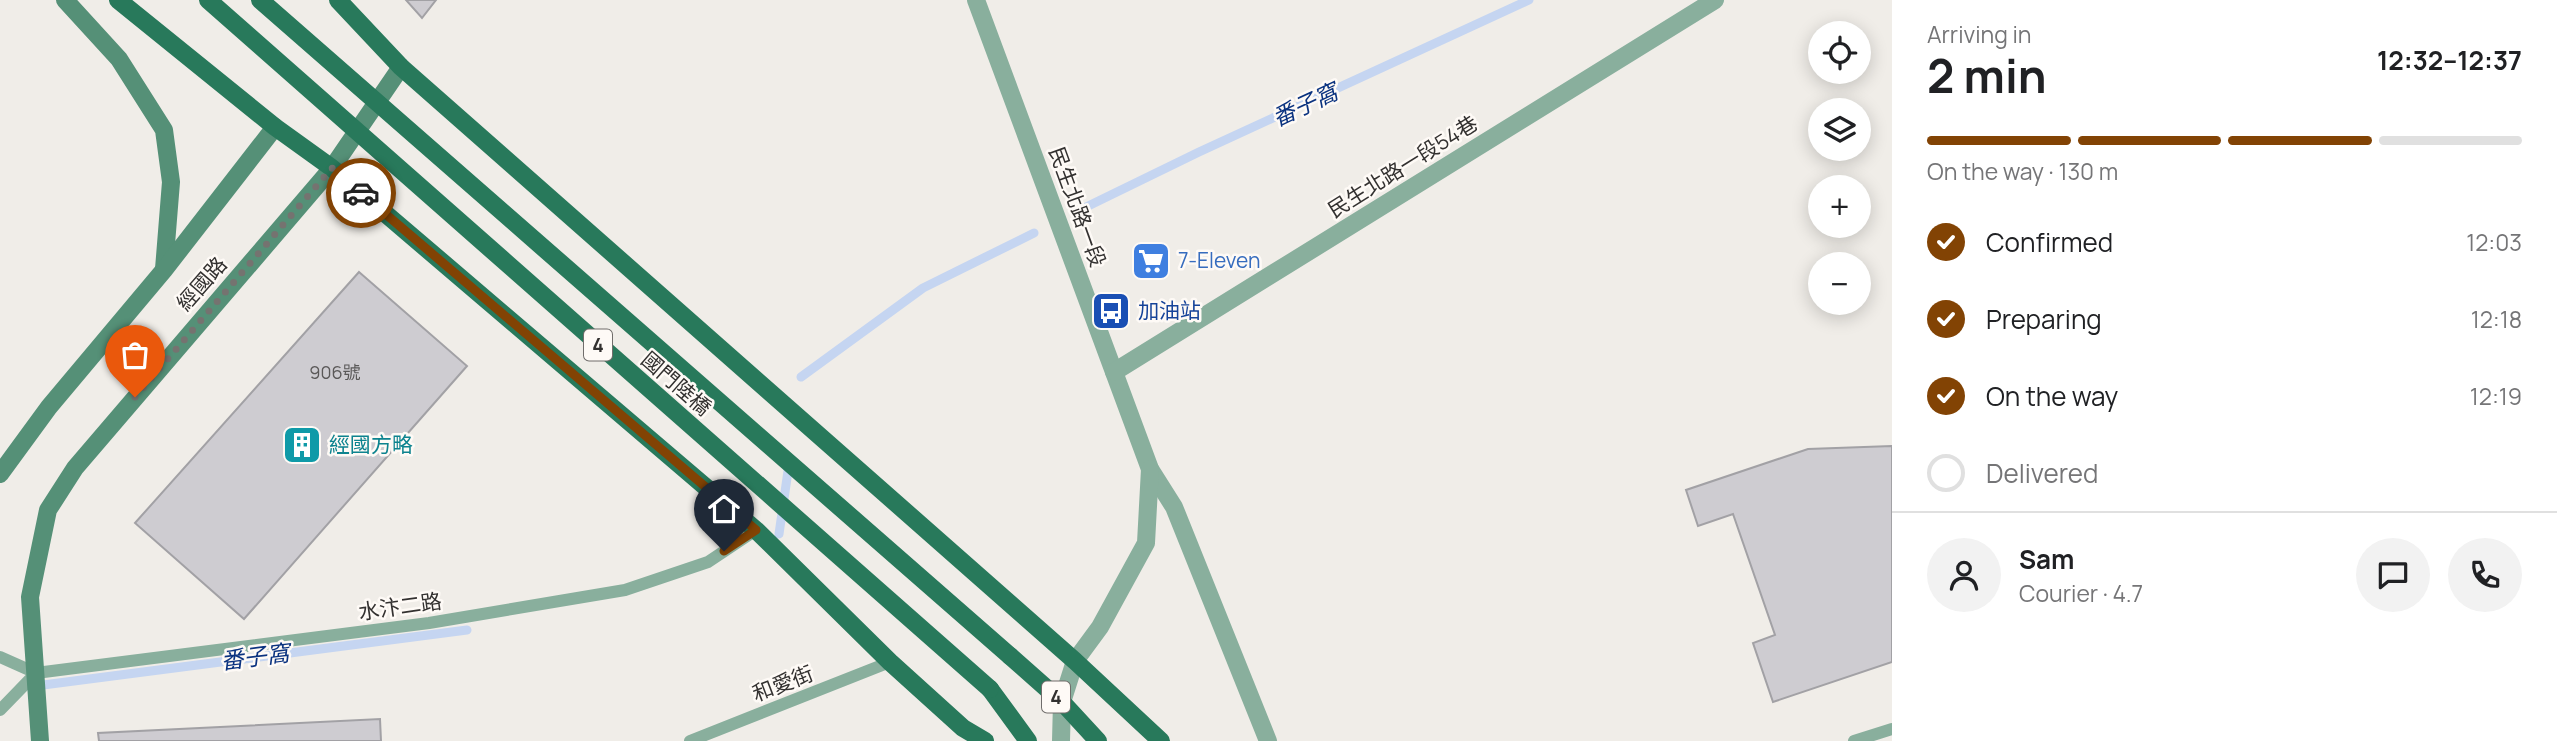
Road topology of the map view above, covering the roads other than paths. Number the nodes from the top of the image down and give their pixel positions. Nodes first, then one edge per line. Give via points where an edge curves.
1 (65, 0) edge
2 (118, 0) edge
3 (208, 0) edge
4 (260, 0) edge
5 (338, 0) edge
6 (976, 0) edge
7 (1716, 0) edge
8 (401, 67) junction
9 (275, 127) junction
10 (332, 168) junction
11 (164, 270) junction
12 (1114, 372) junction
13 (1150, 469) junction
14 (0, 474) edge
15 (756, 530) junction
16 (0, 657) edge
17 (1075, 660) junction
18 (890, 663) junction
19 (36, 673) junction
20 (1062, 702) junction
21 (0, 710) edge
22 (1892, 729) edge
23 (40, 741) edge
24 (690, 741) edge
25 (985, 741) edge
26 (1028, 741) edge
27 (1061, 741) edge
28 (1098, 741) edge
29 (1161, 741) edge
30 (1268, 741) edge
31 (1854, 741) edge

1 - 11 street via 119,59 164,130 171,182
2 - 9 main road, 4
3 - 26 main road, 國門陸橋 / 4, bridge via 990,689
4 - 20 main road, 國門陸橋 / 4, bridge
5 - 8 main road, 4
6 - 12 street, 民生北路一段
7 - 12 street, 民生北路一段54巷
8 - 10 street, 經國路
8 - 17 main road, 4
9 - 10 main road, 4
9 - 11 street, 經國路
10 - 15 main road, 4
10 - 19 street, 經國路 via 75,468 48,510 30,597
11 - 14 street, 經國路 via 49,407
12 - 13 street, 民生北路一段
13 - 17 street, 民生北路一段 via 1146,543 1100,627
13 - 30 street, 民生北路一段 via 1174,507
15 - 18 main road, 4
15 - 19 lane, 水汴二路 via 708,562 625,590 429,623
16 - 19 lane
17 - 20 street, 民生北路一段
17 - 29 main road, 4
18 - 24 lane, 和愛街
18 - 25 main road, 4 via 963,728
19 - 21 lane
19 - 23 street, 經國路
20 - 27 street, 民生北路一段
20 - 28 main road, 4
22 - 31 lane

